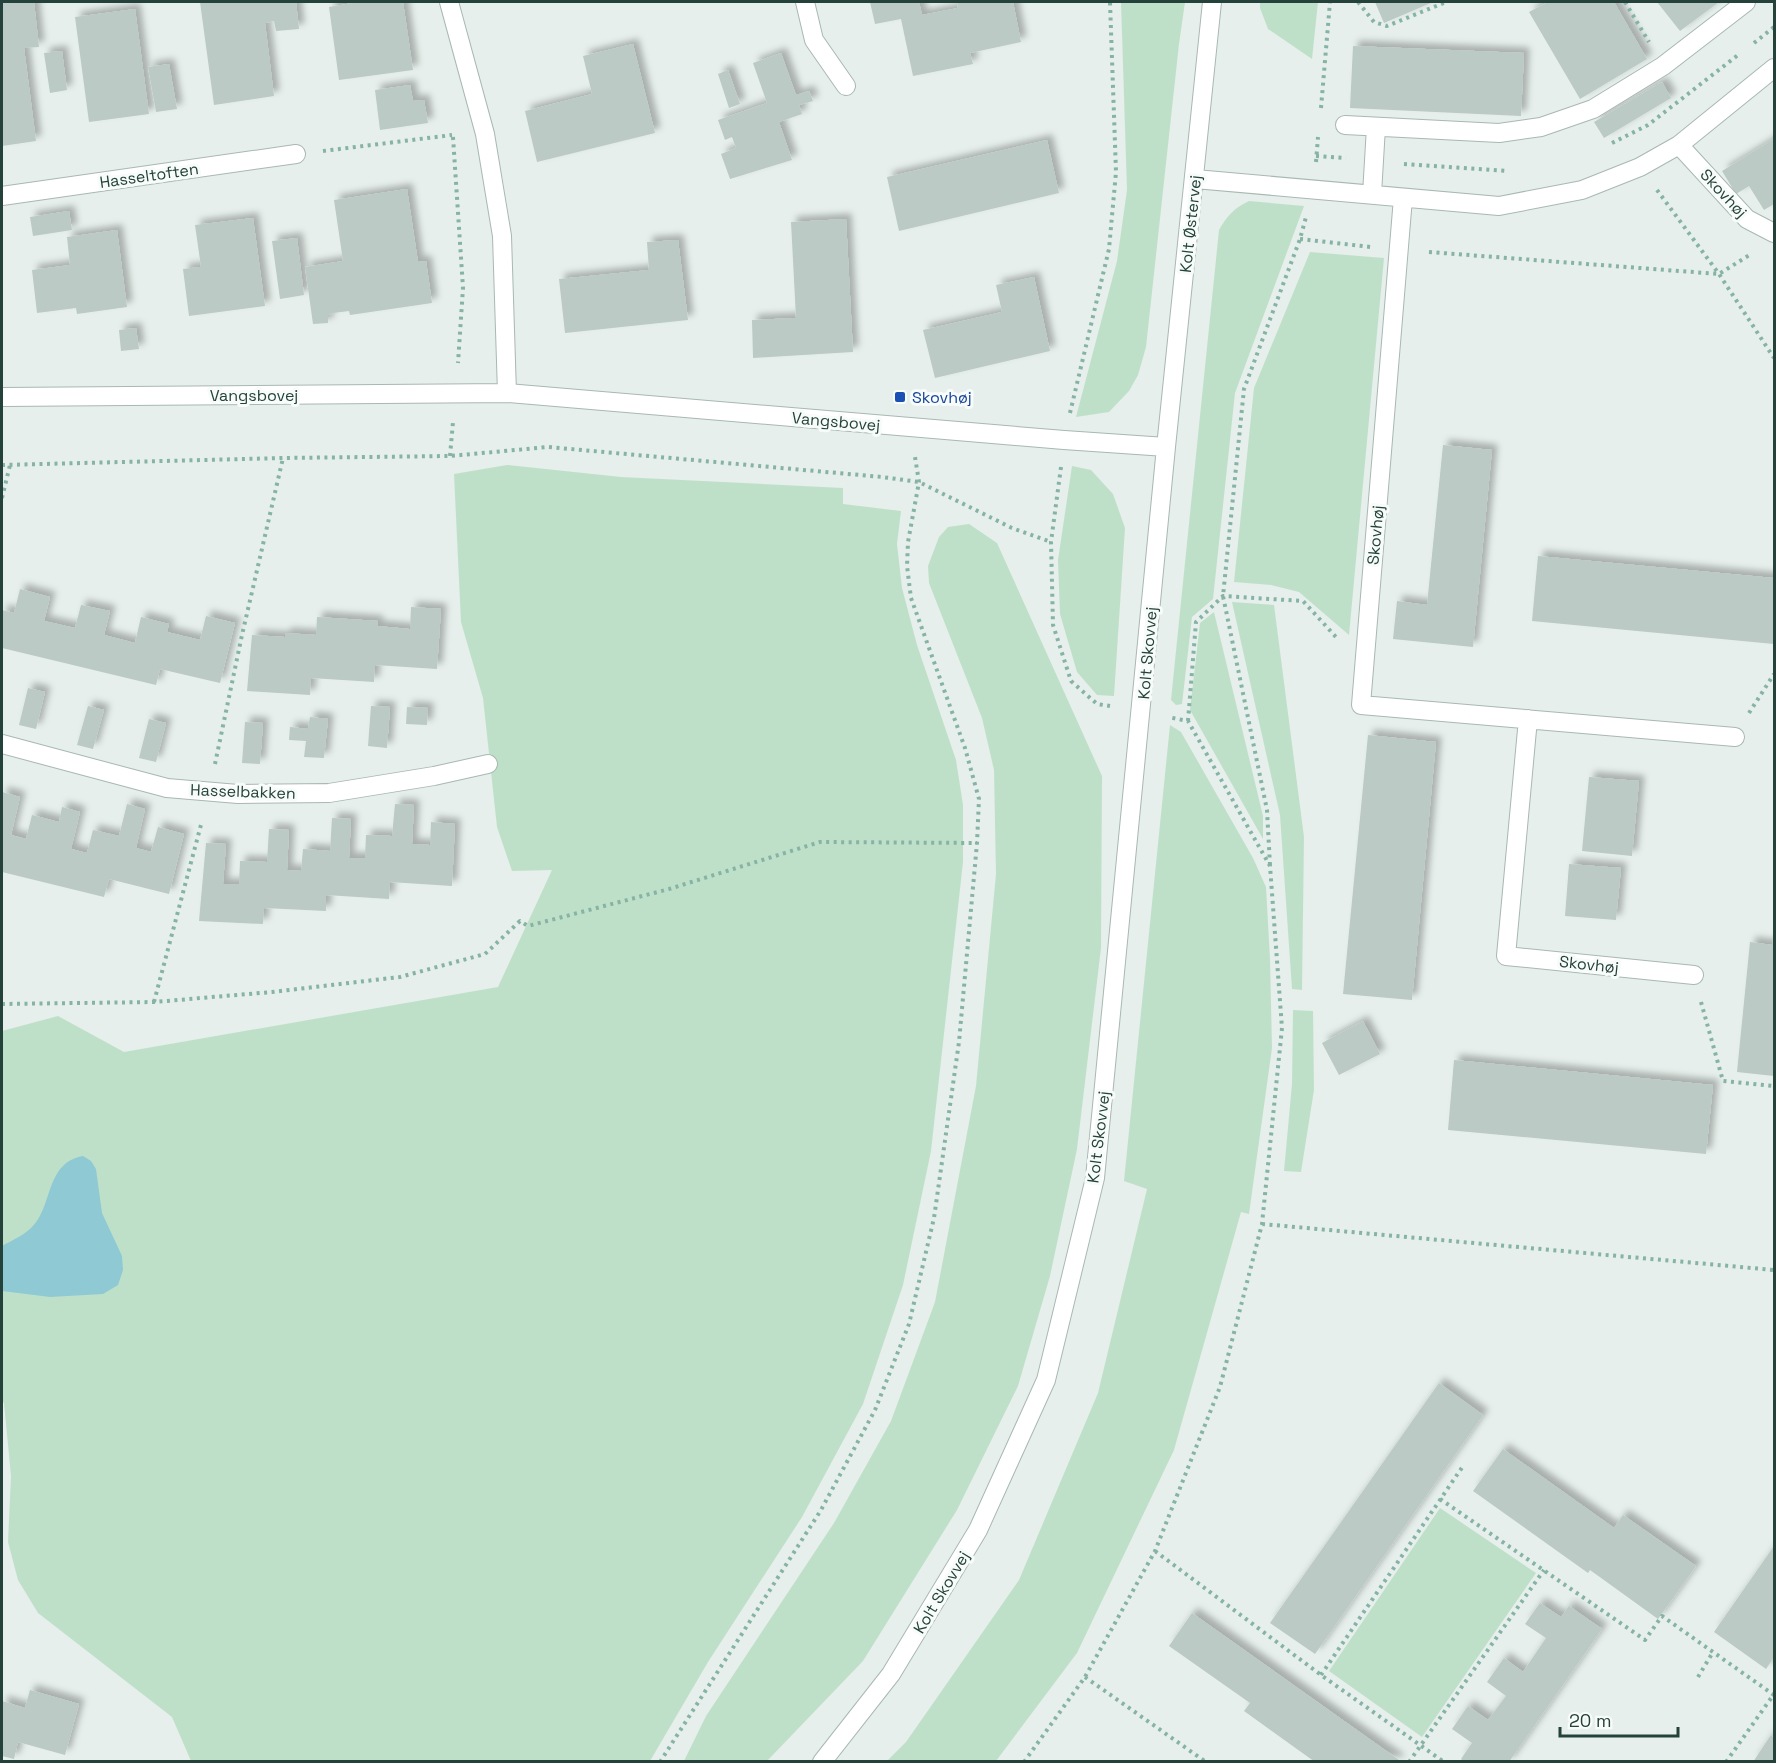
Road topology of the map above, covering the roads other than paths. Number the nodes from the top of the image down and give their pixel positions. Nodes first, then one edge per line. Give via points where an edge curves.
1 (449, 2) edge
2 (804, 2) edge
3 (1212, 2) edge
4 (1746, 2) edge
5 (1774, 68) edge
6 (846, 86) dead end
7 (1345, 125) dead end
8 (1376, 127) junction
9 (1679, 144) junction
10 (296, 154) road end
11 (1195, 179) junction
12 (1372, 194) junction
13 (2, 196) edge
14 (1403, 198) junction
15 (1774, 233) edge
16 (507, 393) junction
17 (2, 397) edge
18 (1166, 447) junction
19 (1528, 719) junction
20 (1735, 737) road end
21 (2, 744) edge
22 (488, 764) dead end
23 (1694, 975) road end
24 (822, 1761) edge

1 - 16 street via 485,134 502,236
2 - 6 street via 814,40
3 - 11 street, Kolt Østervej
4 - 8 street via 1663,66 1593,109 1541,127 1499,133
5 - 9 street
7 - 8 street
8 - 12 street
9 - 14 street via 1641,167 1582,190 1499,206
9 - 15 street, Skovhøj via 1747,219
10 - 13 street, Hasseltoften
11 - 12 street
11 - 18 street, Kolt Østervej
12 - 14 street
14 - 19 street, Skovhøj via 1361,705
16 - 17 street, Vangsbovej
16 - 18 street, Vangsbovej
18 - 24 street, Kolt Skovvej via 1095,1178 1046,1380 978,1530 891,1674
19 - 20 street, Skovhøj
19 - 23 street, Skovhøj via 1506,956
21 - 22 street, Hasselbakken via 167,788 238,794 329,793

